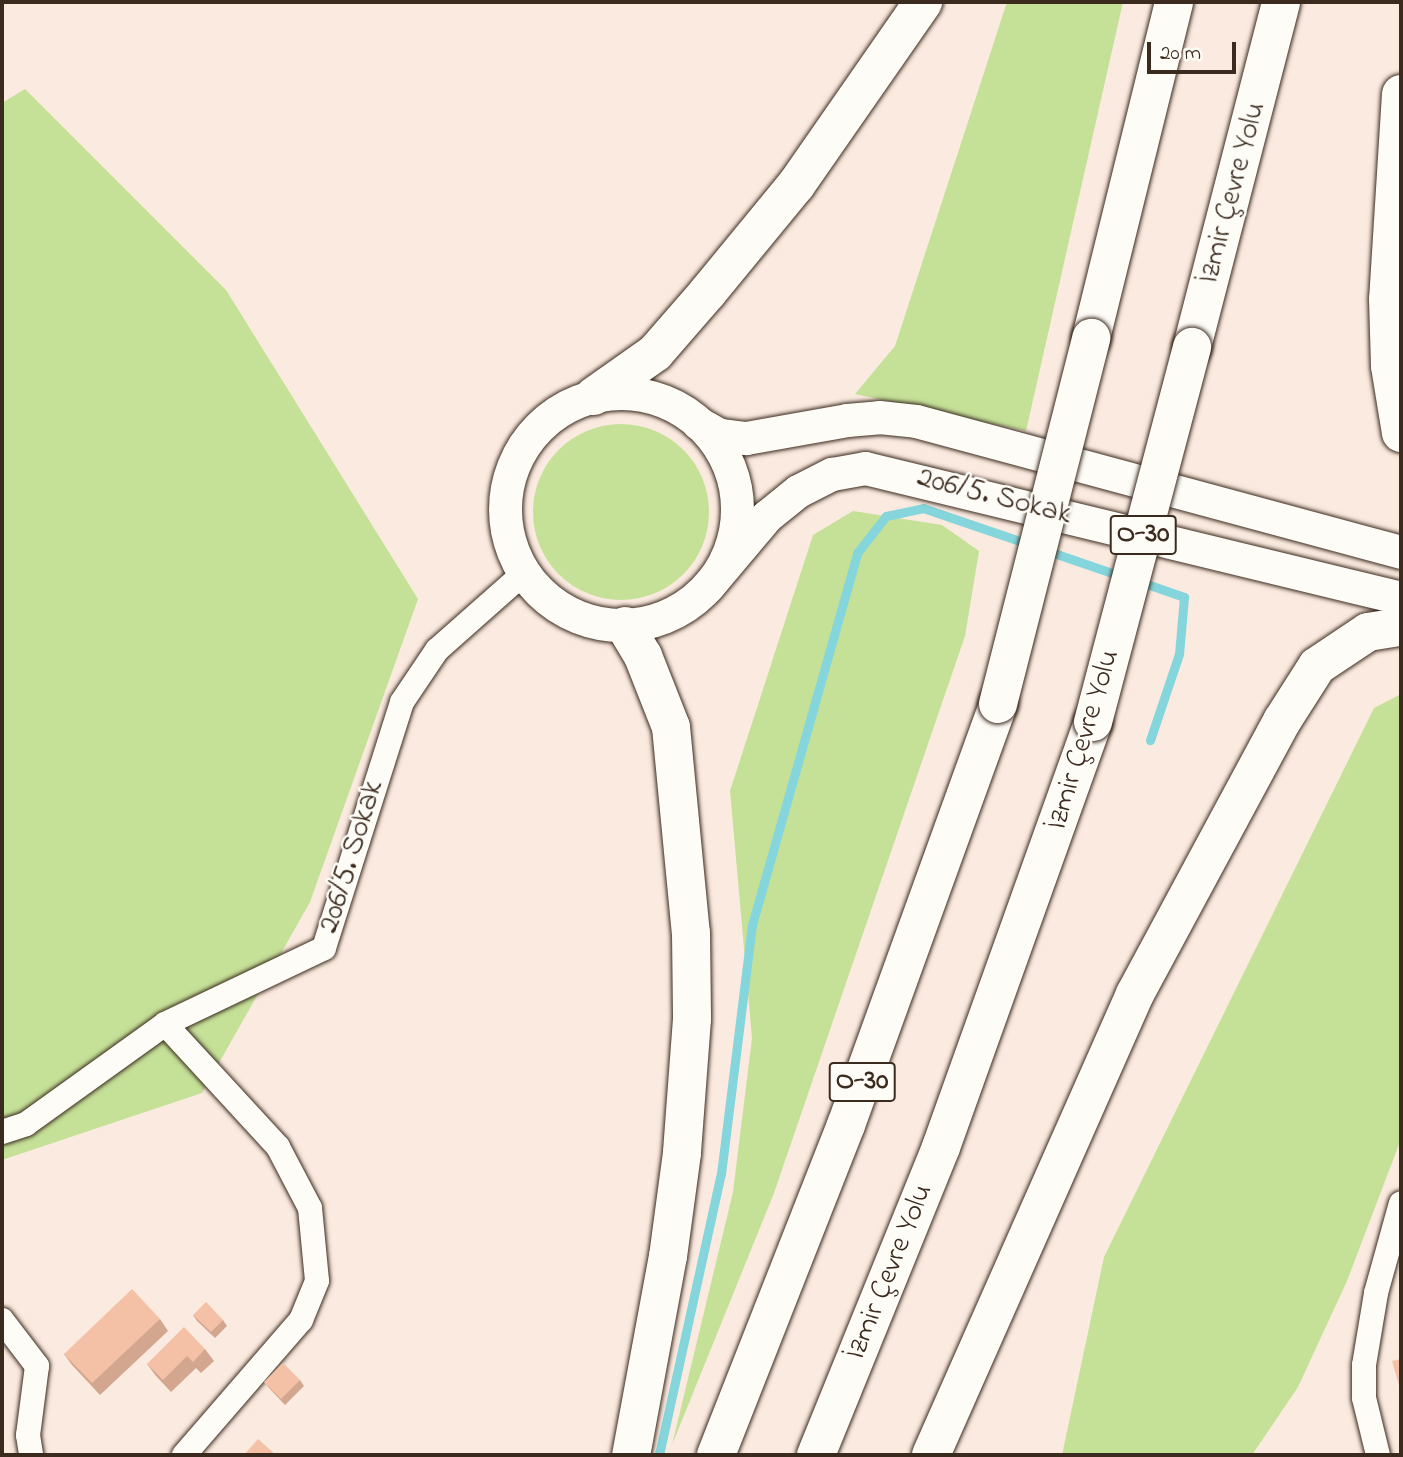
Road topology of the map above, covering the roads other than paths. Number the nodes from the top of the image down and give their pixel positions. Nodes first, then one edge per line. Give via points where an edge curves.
1 (923, 2) edge
2 (1174, 2) edge
3 (1281, 2) edge
4 (1401, 94) edge
5 (594, 396) junction
6 (697, 422) junction
7 (1401, 433) edge
8 (1401, 552) edge
9 (524, 573) junction
10 (707, 587) junction
11 (1401, 598) edge
12 (625, 626) junction
13 (1401, 627) edge
14 (164, 1024) junction
15 (2, 1132) edge
16 (1401, 1203) edge
17 (2, 1320) edge
18 (31, 1455) edge
19 (184, 1455) edge
20 (631, 1455) edge
21 (716, 1455) edge
22 (816, 1455) edge
23 (931, 1455) edge
24 (1378, 1455) edge

1 - 5 highway via 796,185 708,292 655,353
2 - 21 highway, O-30, bridge via 998,704 846,1125
3 - 22 highway, İzmir Çevre Yolu / O-30, bridge via 1093,722 941,1147
4 - 7 highway via 1388,299 1390,366
5 - 6 main road via 638,394 659,399
5 - 9 main road via 554,414 523,446 513,466 506,499 507,532
6 - 8 main road, 206/5. Sokak via 720,435 746,438 858,419 916,421
6 - 10 main road via 725,458 736,502 730,547
9 - 12 main road via 567,612
9 - 14 street, 206/5. Sokak via 438,650 402,702 324,948
10 - 11 main road, 206/5. Sokak via 767,516 798,491 832,474 864,468
10 - 12 main road via 669,614
12 - 20 highway via 643,656 671,727 691,933 692,1019 672,1230
13 - 23 highway via 1368,632 1317,666 1282,721 1135,994
14 - 15 street, 206/5. Sokak via 26,1124
14 - 19 street via 278,1147 310,1208 317,1281 301,1320
16 - 24 street via 1378,1284 1364,1365 1364,1398
17 - 18 street via 37,1366 28,1435

